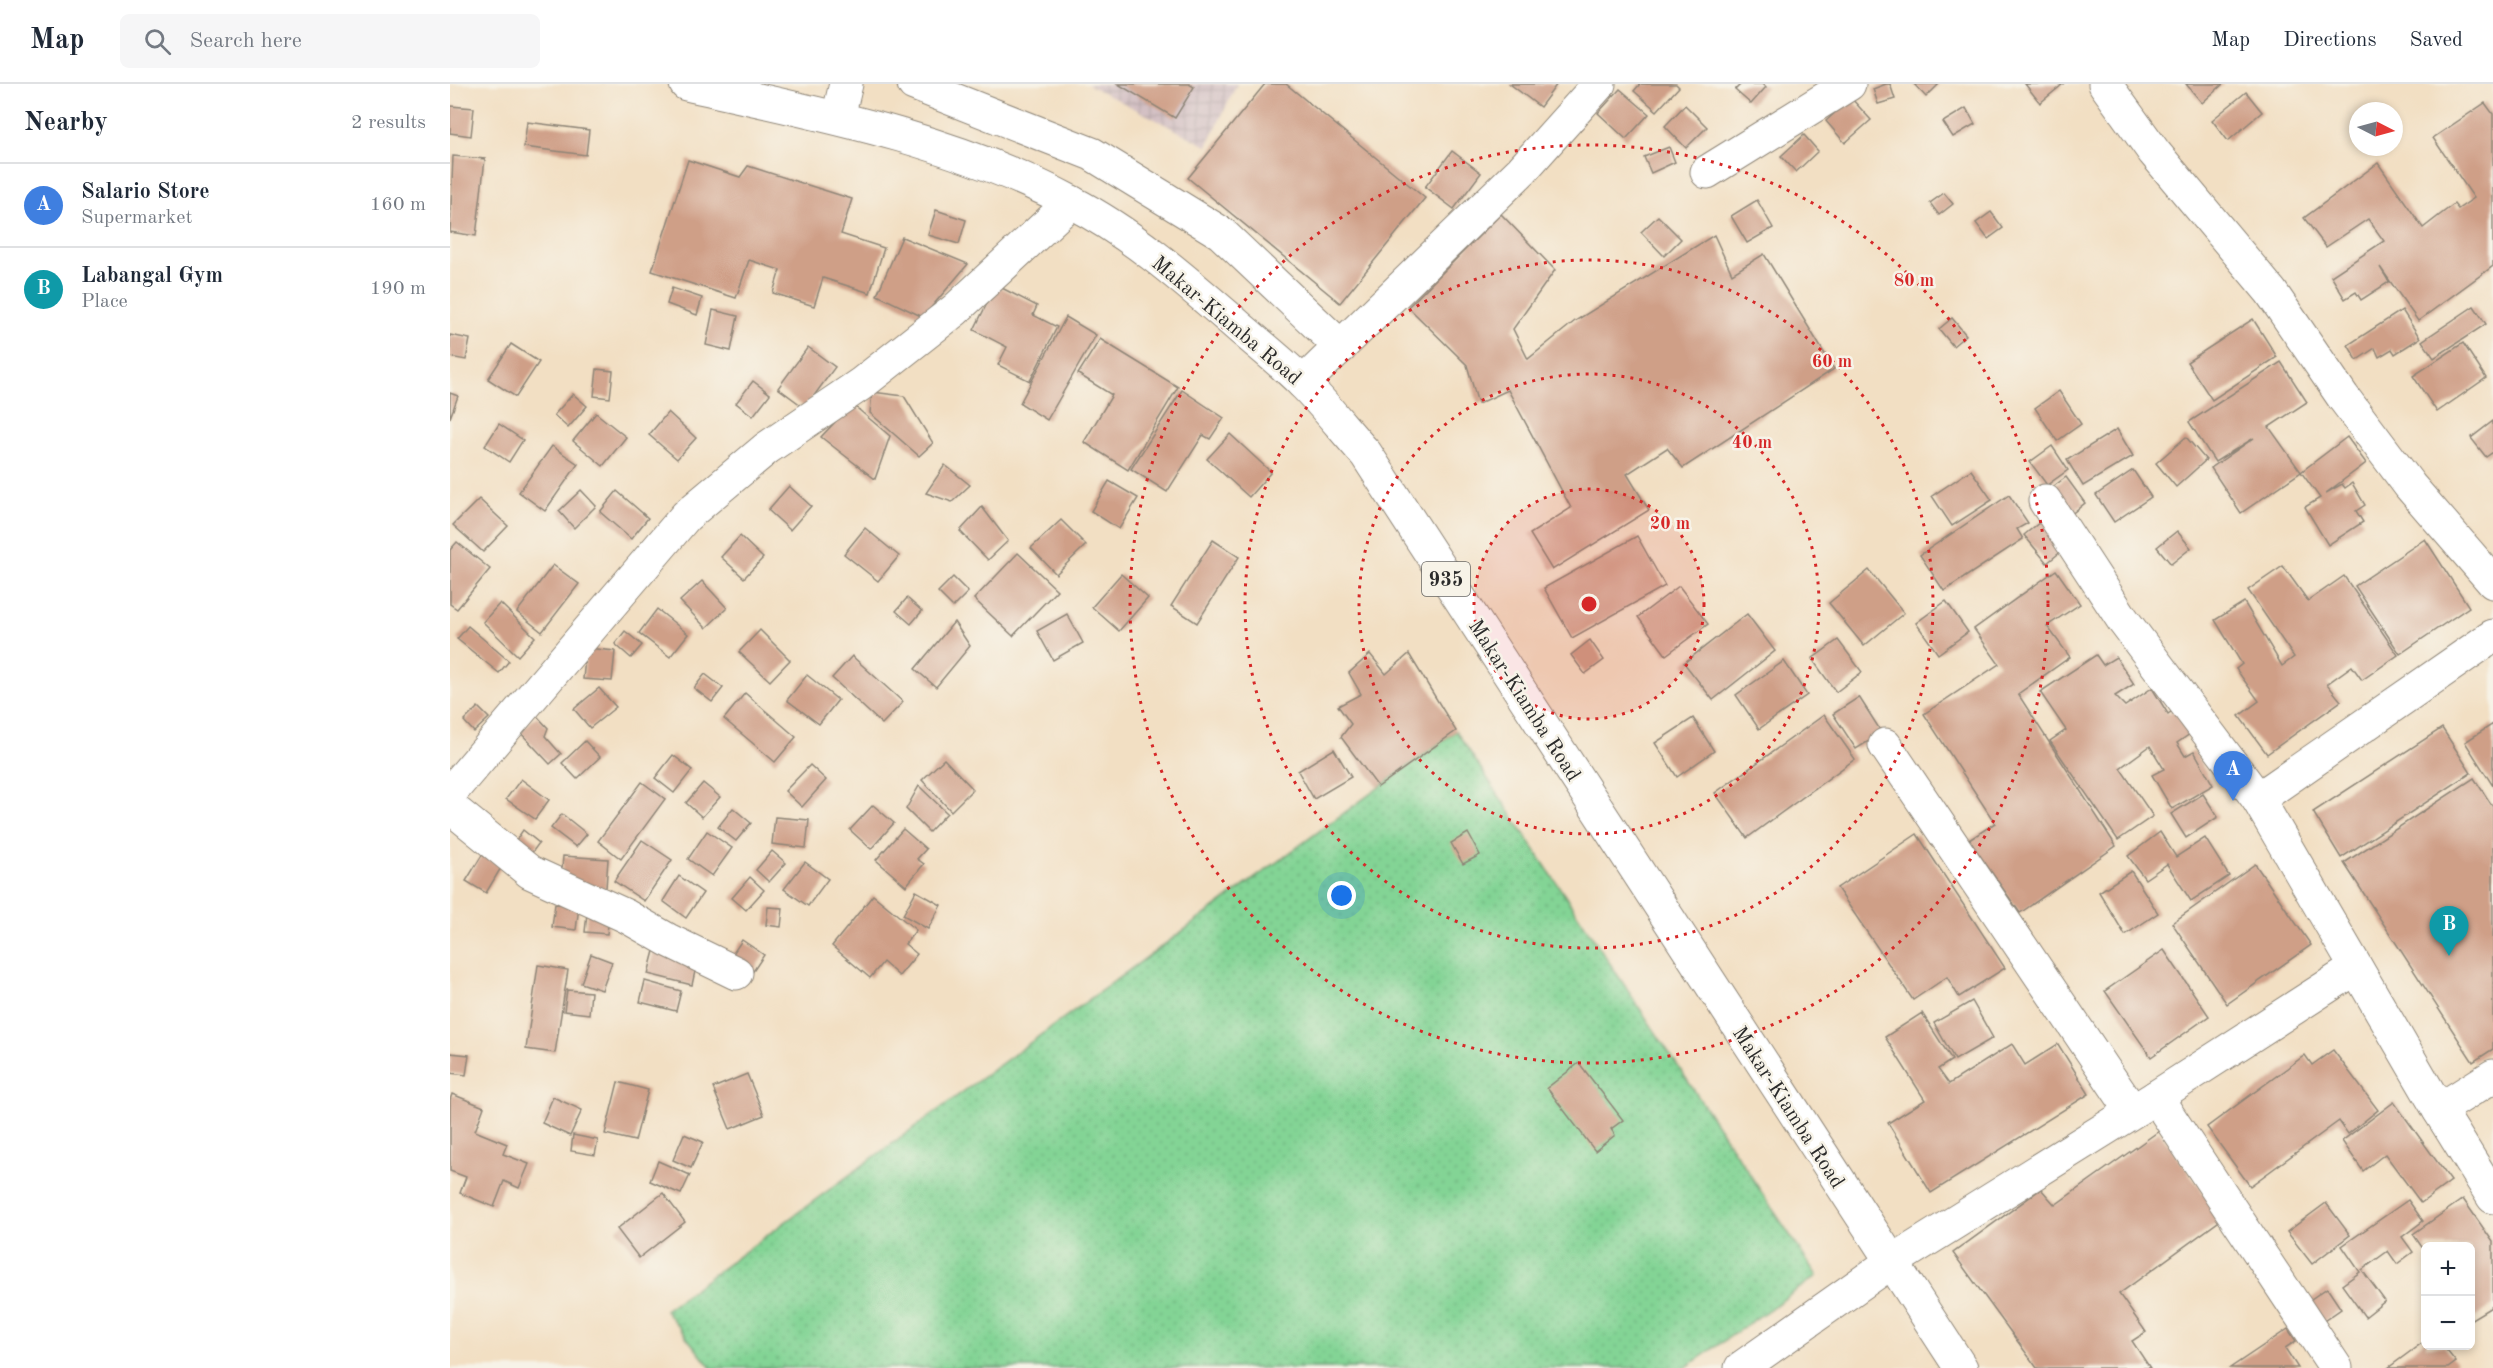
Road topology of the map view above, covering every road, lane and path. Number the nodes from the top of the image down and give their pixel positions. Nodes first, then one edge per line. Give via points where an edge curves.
1 (686, 84) edge
2 (846, 84) edge
3 (914, 84) edge
4 (1599, 84) edge
5 (1849, 84) edge
6 (2105, 84) edge
7 (838, 117) junction
8 (1707, 172) dead end
9 (1071, 202) junction
10 (1341, 347) junction
11 (1303, 383) junction
12 (2044, 501) dead end
13 (2493, 582) edge
14 (2493, 636) edge
15 (1885, 745) dead end
16 (450, 794) edge
17 (2258, 799) junction
18 (450, 807) edge
19 (2356, 968) junction
20 (736, 973) dead end
21 (2493, 1076) edge
22 (2144, 1104) junction
23 (2439, 1110) junction
24 (2493, 1197) edge
25 (1890, 1263) junction
26 (1741, 1368) edge
27 (1961, 1368) edge
28 (2336, 1368) edge

1 - 7 street, Makar-Kiamba Road / 935
2 - 7 street
3 - 10 street via 1092,154 1221,233
4 - 10 street via 1522,170
5 - 8 street
6 - 13 street via 2154,152 2271,292 2410,486
7 - 9 street, Makar-Kiamba Road / 935 via 1005,172
9 - 11 street, Makar-Kiamba Road / 935 via 1176,272
9 - 16 street via 955,310 861,384 767,448 686,516
10 - 11 street
11 - 25 street, Makar-Kiamba Road / 935 via 1366,454
12 - 17 street via 2123,620
14 - 17 street
15 - 22 street
17 - 19 street
18 - 20 street via 530,872
19 - 22 street
19 - 23 street
21 - 23 street
22 - 25 street
22 - 28 street
23 - 24 street
25 - 26 street
25 - 27 street, Makar-Kiamba Road / 935

